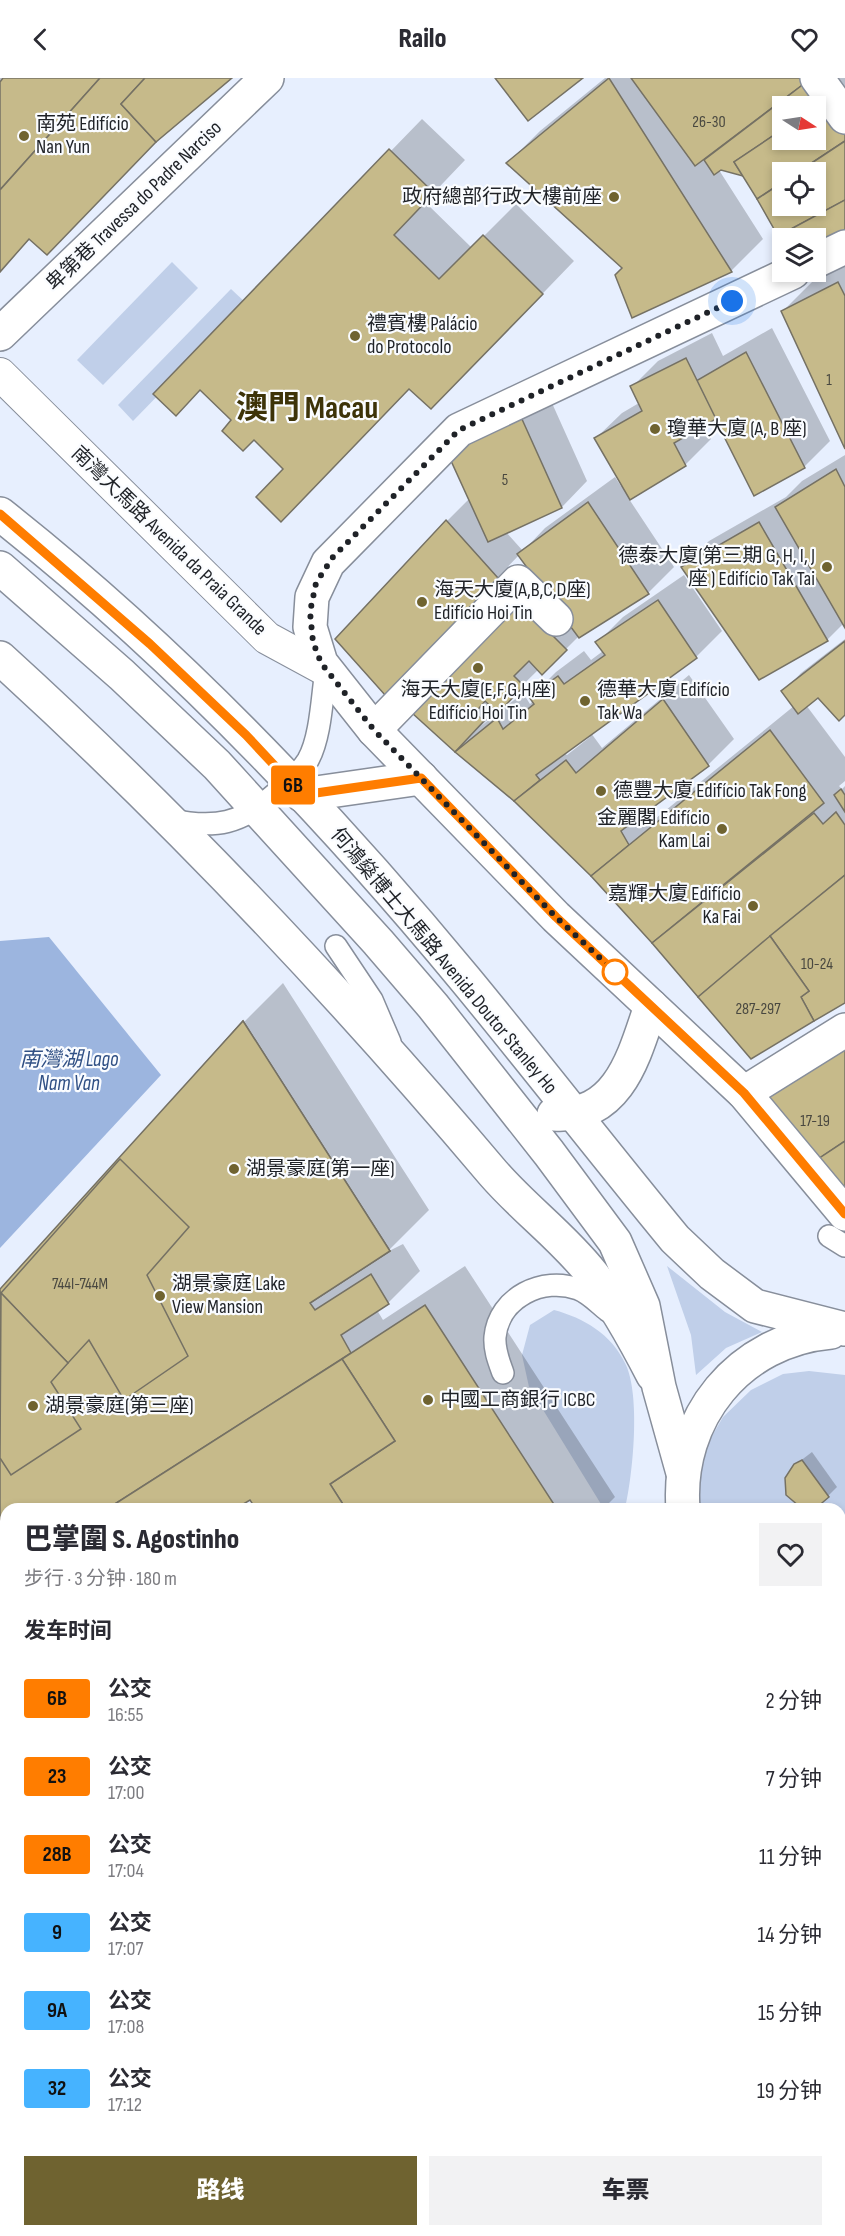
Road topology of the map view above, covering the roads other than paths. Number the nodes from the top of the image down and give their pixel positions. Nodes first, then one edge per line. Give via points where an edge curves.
1 (267, 78) edge
2 (817, 78) edge
3 (845, 117) edge
4 (845, 247) edge
5 (826, 256) edge
6 (772, 282) edge
7 (0, 334) edge
8 (0, 374) edge
9 (0, 514) edge
10 (0, 568) edge
11 (556, 619) dead end
12 (0, 658) edge
13 (326, 670) junction
14 (374, 730) junction
15 (421, 778) junction
16 (296, 788) junction
17 (258, 809) junction
18 (167, 819) junction
19 (336, 945) dead end
20 (651, 1006) junction
21 (845, 1030) edge
22 (399, 1062) junction
23 (744, 1093) junction
24 (511, 1104) junction
25 (574, 1115) junction
26 (840, 1232) edge
27 (629, 1329) junction
28 (845, 1330) edge
29 (503, 1373) dead end
30 (659, 1387) junction
31 (680, 1494) edge

1 - 7 street, 卑第巷 Travessa do Padre Narciso
2 - 3 street
4 - 5 street
6 - 13 street via 459,430 333,557 320,576 309,620 313,642
8 - 13 street, 南灣大馬路 Avenida da Praia Grande via 267,638
9 - 16 street, 何鴻燊博士大馬路 Avenida Doutor Stanley Ho via 150,644
10 - 17 street, 何鴻燊博士大馬路 Avenida Doutor Stanley Ho via 122,675
11 - 14 street via 518,582
12 - 18 street
13 - 14 street, 南灣大馬路 Avenida da Praia Grande
13 - 16 lane via 318,723
14 - 15 street, 南灣大馬路 Avenida da Praia Grande
15 - 16 street
15 - 20 street, 南灣大馬路 Avenida da Praia Grande via 556,917
16 - 17 lane
16 - 25 street, 何鴻燊博士大馬路 Avenida Doutor Stanley Ho via 464,979
17 - 18 lane via 235,821 218,824 197,825
17 - 24 street, 何鴻燊博士大馬路 Avenida Doutor Stanley Ho via 399,966
18 - 22 street
19 - 22 lane via 372,1000
20 - 23 street, 南灣大馬路 Avenida da Praia Grande
20 - 25 street via 630,1068 610,1095
21 - 23 street
22 - 27 street via 502,1184 592,1274
23 - 26 street, 南灣大馬路 Avenida da Praia Grande
24 - 25 street via 543,1114
24 - 30 street, 何鴻燊博士大馬路 Avenida Doutor Stanley Ho via 615,1242 643,1306
25 - 28 street, 何鴻燊博士大馬路 Avenida Doutor Stanley Ho via 675,1239 712,1274 755,1306
27 - 29 lane via 580,1290 562,1284 543,1285 511,1303 500,1319 495,1337 496,1356
27 - 30 street
28 - 31 street via 789,1340 737,1370 703,1412 688,1447
30 - 31 street, 何鴻燊博士大馬路 Avenida Doutor Stanley Ho

